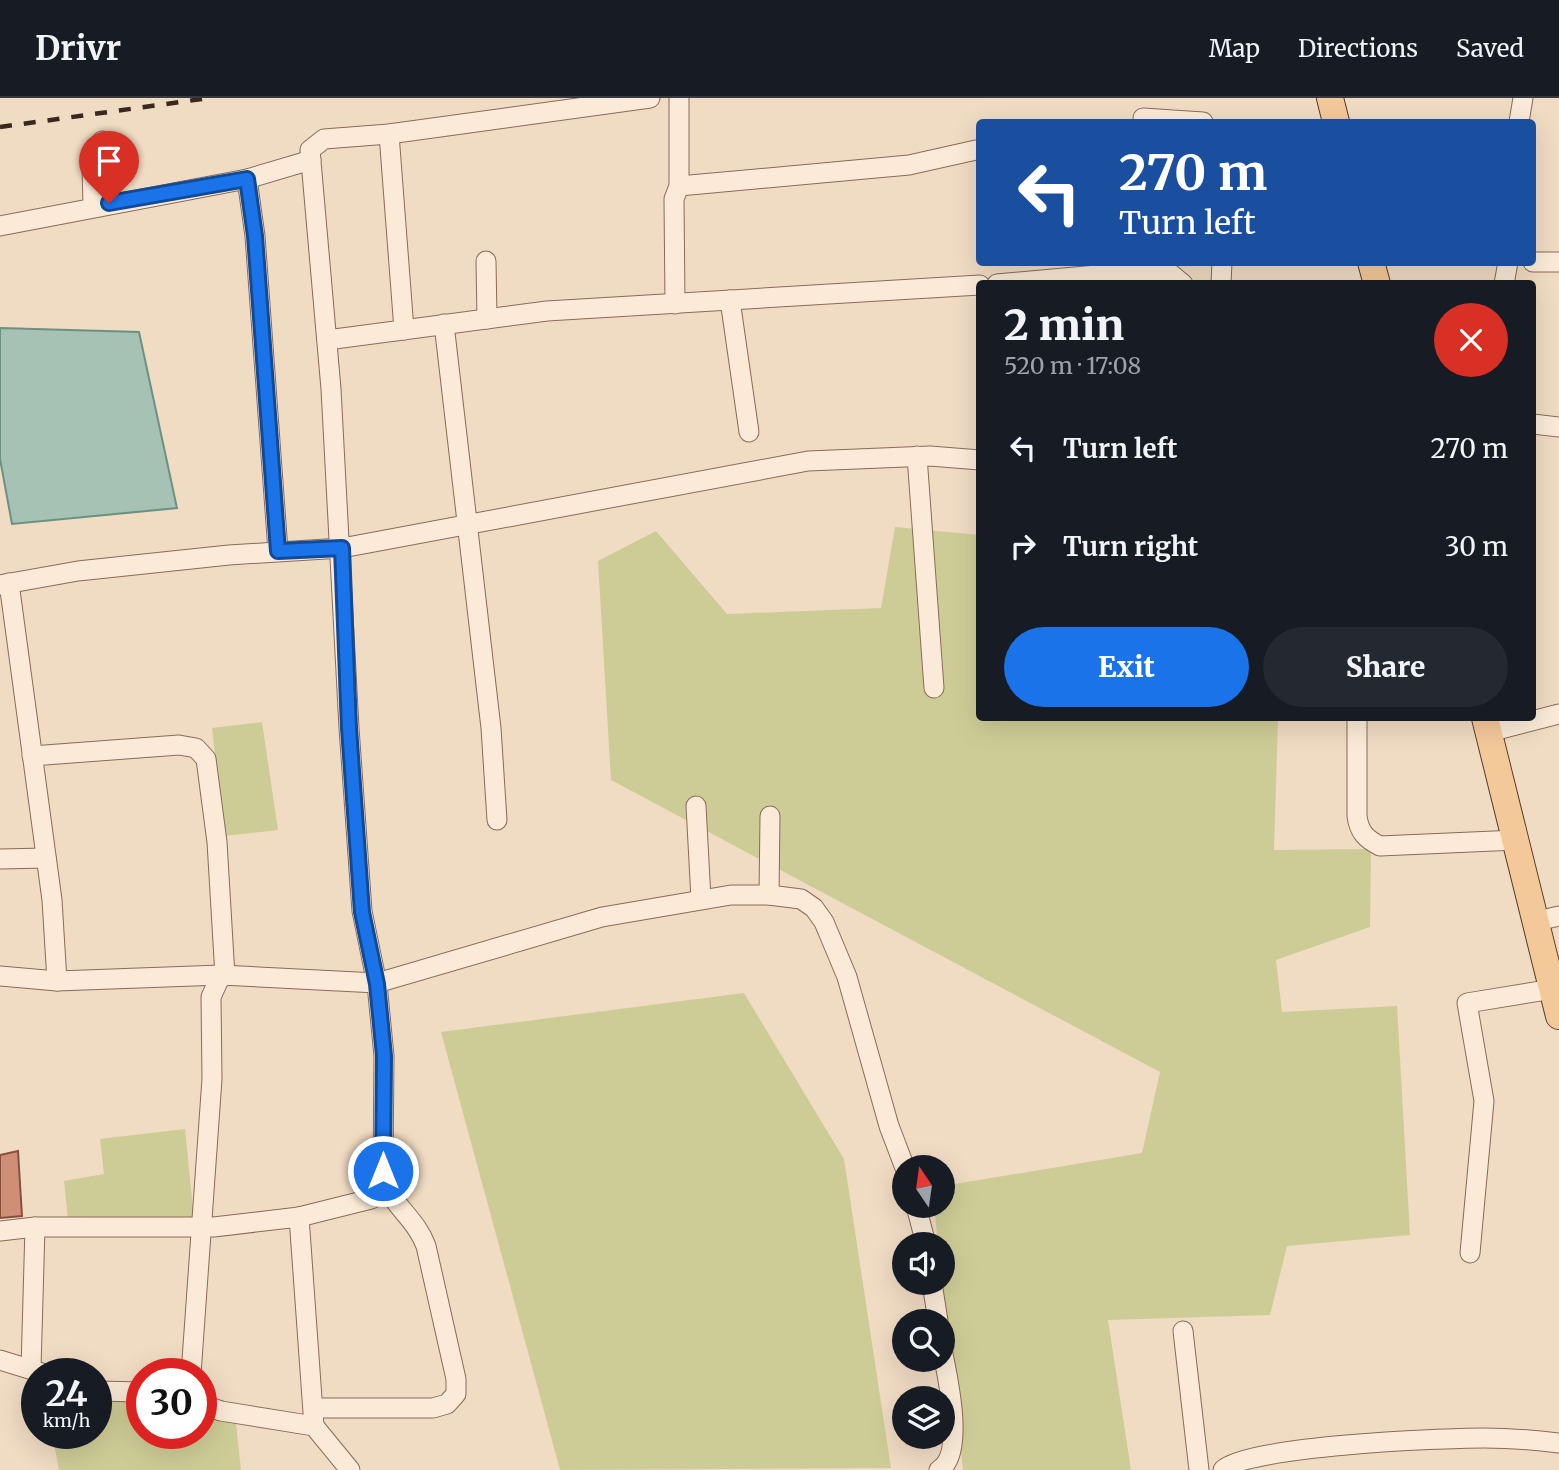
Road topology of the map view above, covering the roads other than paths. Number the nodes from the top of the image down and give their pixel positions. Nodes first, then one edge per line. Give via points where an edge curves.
1 (650, 98) edge
2 (679, 98) edge
3 (1330, 98) edge
4 (1523, 98) edge
5 (1143, 118) dead end
6 (1158, 119) edge
7 (1335, 119) edge
8 (1520, 119) edge
9 (390, 134) junction
10 (102, 141) dead end
11 (975, 149) dead end
12 (311, 160) junction
13 (247, 179) junction
14 (679, 186) junction
15 (93, 206) junction
16 (0, 226) edge
17 (486, 261) dead end
18 (1536, 262) edge
19 (1559, 262) edge
20 (1084, 269) edge
21 (1176, 273) edge
22 (1020, 280) edge
23 (976, 285) edge
24 (730, 300) junction
25 (675, 303) junction
26 (487, 319) junction
27 (444, 324) junction
28 (404, 330) junction
29 (327, 341) junction
30 (1536, 424) edge
31 (1559, 427) edge
32 (749, 432) dead end
33 (917, 456) junction
34 (976, 460) edge
35 (466, 525) junction
36 (342, 548) junction
37 (278, 551) junction
38 (4, 584) edge
39 (934, 688) dead end
40 (1559, 714) edge
41 (1536, 718) edge
42 (1357, 721) edge
43 (1513, 721) edge
44 (1487, 725) edge
45 (32, 756) junction
46 (696, 806) dead end
47 (770, 816) dead end
48 (497, 820) dead end
49 (1517, 840) junction
50 (46, 858) junction
51 (0, 859) edge
52 (769, 895) junction
53 (701, 899) junction
54 (1548, 918) edge
55 (0, 976) edge
56 (223, 976) junction
57 (57, 981) junction
58 (377, 984) junction
59 (1553, 989) junction
60 (1559, 1016) edge
61 (900, 1155) edge
62 (386, 1191) junction
63 (299, 1217) junction
64 (35, 1227) junction
65 (204, 1227) junction
66 (0, 1231) edge
67 (1469, 1253) dead end
68 (1184, 1331) dead end
69 (37, 1358) edge
70 (192, 1358) edge
71 (0, 1360) edge
72 (21, 1367) edge
73 (945, 1372) edge
74 (217, 1409) edge
75 (315, 1417) junction
76 (1559, 1443) edge
77 (350, 1470) edge
78 (939, 1470) edge
79 (1199, 1470) edge
80 (1223, 1470) edge

1 - 9 street
2 - 14 street
3 - 7 main road
4 - 8 street
5 - 6 street
9 - 12 street via 324,139 312,146
9 - 28 street
10 - 15 street via 92,165
11 - 14 street via 909,165
12 - 13 street
12 - 29 street
13 - 15 street
13 - 37 street
14 - 25 street via 674,199
15 - 16 street
17 - 26 street
18 - 19 street
20 - 21 street
20 - 22 street
23 - 24 street
24 - 25 street
24 - 32 street
25 - 26 street
26 - 27 street
27 - 28 street
27 - 35 street
28 - 29 street
29 - 36 street
30 - 31 street
33 - 34 street
33 - 35 street via 808,461
33 - 39 street
35 - 36 street
35 - 48 street via 491,728
36 - 37 street
36 - 58 street via 361,899
37 - 38 street via 78,571
38 - 45 street
40 - 41 street
42 - 49 street via 1357,816 1369,840 1380,846
43 - 44 street
44 - 49 main road
45 - 50 street
45 - 56 street via 179,746 196,748 206,759 217,842
46 - 53 street
47 - 52 street
49 - 54 main road
50 - 51 street
50 - 57 street
52 - 53 street
52 - 61 street via 801,899 824,922 847,977
53 - 58 street via 602,917
54 - 59 main road
55 - 57 street
56 - 57 street
56 - 58 street
56 - 65 street via 211,997
58 - 62 street via 384,1056
59 - 60 main road
59 - 67 street via 1468,1003 1483,1101
62 - 63 street
62 - 75 street via 419,1229 426,1246 456,1394 447,1404 433,1408
63 - 65 street
63 - 75 street
64 - 65 street
64 - 66 street
64 - 69 street
65 - 70 street
68 - 79 street
71 - 72 street
73 - 78 street via 952,1453
74 - 75 street
75 - 77 street
76 - 80 street via 1482,1438 1369,1444 1243,1460

